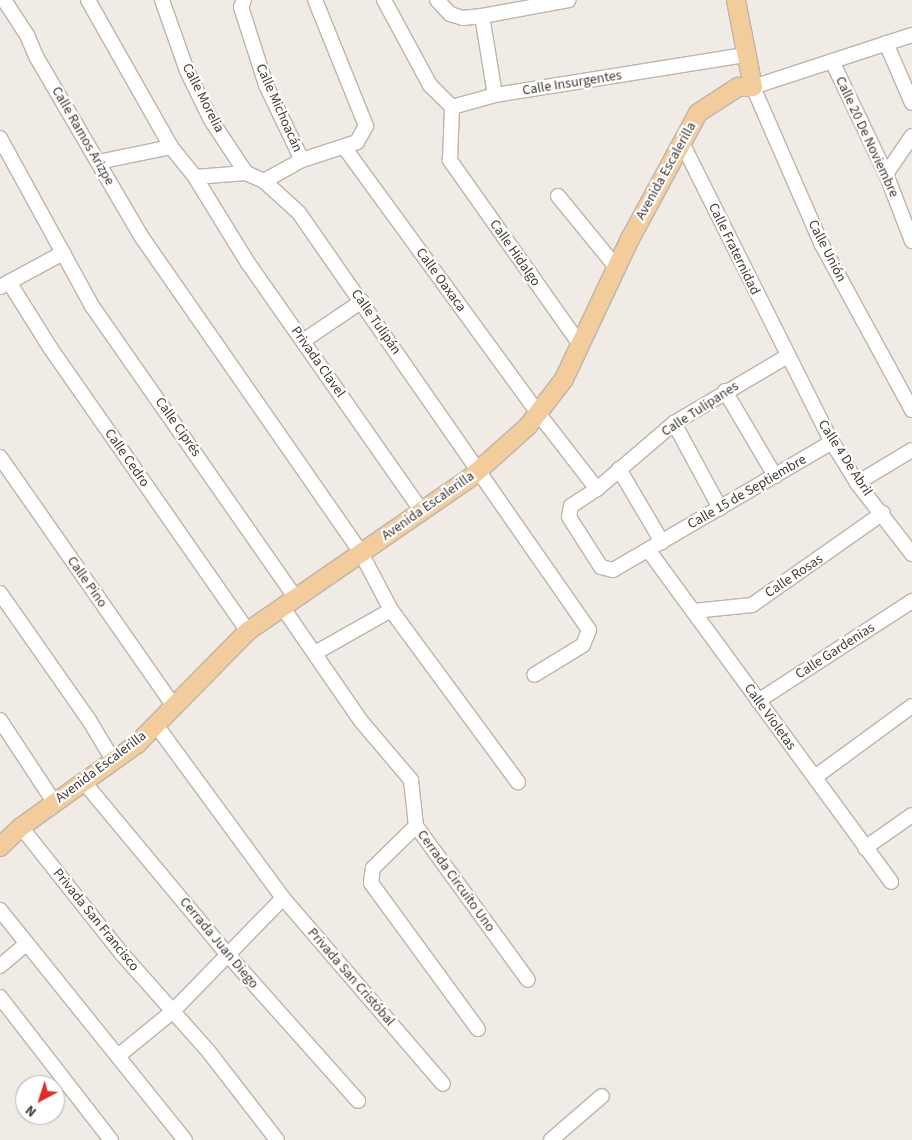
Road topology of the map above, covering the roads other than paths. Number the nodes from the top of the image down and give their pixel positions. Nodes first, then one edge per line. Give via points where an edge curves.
1 (4, 0) edge
2 (88, 0) edge
3 (162, 0) edge
4 (244, 0) edge
5 (315, 0) edge
6 (384, 0) edge
7 (437, 0) edge
8 (568, 0) edge
9 (736, 0) edge
10 (482, 16) junction
11 (912, 35) edge
12 (886, 43) junction
13 (746, 55) junction
14 (832, 61) junction
15 (753, 87) junction
16 (495, 95) junction
17 (912, 103) edge
18 (452, 107) junction
19 (912, 136) edge
20 (0, 138) edge
21 (681, 141) junction
22 (351, 144) junction
23 (171, 147) junction
24 (302, 160) junction
25 (98, 162) junction
26 (246, 173) junction
27 (886, 174) junction
28 (195, 177) junction
29 (264, 182) junction
30 (558, 196) dead end
31 (912, 241) edge
32 (63, 253) junction
33 (617, 268) junction
34 (5, 284) edge
35 (362, 301) junction
36 (303, 340) junction
37 (581, 346) junction
38 (786, 357) junction
39 (725, 391) junction
40 (912, 410) edge
41 (538, 413) junction
42 (674, 423) junction
43 (832, 442) junction
44 (912, 450) edge
45 (0, 457) edge
46 (480, 469) junction
47 (619, 469) junction
48 (11, 473) junction
49 (775, 476) junction
50 (0, 482) edge
51 (858, 483) junction
52 (597, 489) junction
53 (720, 508) junction
54 (422, 510) junction
55 (883, 513) junction
56 (662, 542) junction
57 (649, 551) junction
58 (361, 553) junction
59 (912, 554) edge
60 (0, 593) edge
61 (912, 601) edge
62 (290, 603) junction
63 (391, 610) junction
64 (694, 611) junction
65 (248, 631) junction
66 (315, 653) junction
67 (534, 676) dead end
68 (758, 701) junction
69 (174, 706) junction
70 (912, 706) edge
71 (0, 720) edge
72 (156, 725) junction
73 (113, 760) junction
74 (815, 777) junction
75 (83, 781) junction
76 (518, 782) dead end
77 (54, 802) junction
78 (912, 815) edge
79 (416, 826) junction
80 (21, 827) junction
81 (0, 847) edge
82 (865, 848) junction
83 (891, 882) dead end
84 (283, 898) junction
85 (0, 910) edge
86 (27, 942) junction
87 (229, 956) junction
88 (0, 966) edge
89 (528, 980) dead end
90 (0, 997) edge
91 (172, 1012) junction
92 (478, 1028) dead end
93 (118, 1056) junction
94 (443, 1084) dead end
95 (602, 1096) dead end
96 (358, 1101) dead end
97 (111, 1140) edge
98 (186, 1140) edge
99 (277, 1140) edge
100 (551, 1140) edge

1 - 25 street, Calle Ramos Arizpe
2 - 23 street, Privada Clavel
3 - 26 street, Calle Morelia via 191,79 211,120
4 - 24 street, Calle Michoacán via 241,7 266,85
5 - 22 street via 366,126
6 - 18 street via 430,85
7 - 10 street via 450,14 463,18
8 - 10 street
9 - 13 main road
10 - 16 street
11 - 12 street
12 - 14 street
12 - 17 street
13 - 15 main road
13 - 16 street, Calle Insurgentes
14 - 15 street
14 - 27 street, Calle 20 De Noviembre
15 - 21 main road, Avenida Escalerilla via 738,87 698,113
15 - 40 street, Calle Unión via 822,245
16 - 18 street, Calle Insurgentes
18 - 37 street, Calle Hidalgo via 450,160
19 - 27 street
20 - 32 street
21 - 33 main road, Avenida Escalerilla
21 - 38 street, Calle Fraternidad
22 - 24 street
22 - 41 street, Calle Oaxaca
23 - 25 street
23 - 28 street, Privada Clavel
24 - 29 street
25 - 58 street, Calle Ramos Arizpe via 141,236
26 - 28 street
26 - 29 street, Calle Morelia
27 - 31 street, Calle 20 De Noviembre
28 - 36 street, Privada Clavel via 238,248
29 - 35 street, Calle Tulipán via 299,213
30 - 33 street
32 - 34 street
32 - 62 street, Calle Ciprés via 92,306
33 - 37 main road, Avenida Escalerilla
34 - 65 street, Calle Cedro
35 - 36 street
35 - 46 street, Calle Tulipán
36 - 54 street, Privada Clavel
37 - 41 main road, Avenida Escalerilla via 564,379
38 - 39 street, Calle Tulipanes
38 - 43 street, Calle 4 De Abril
39 - 42 street, Calle Tulipanes
39 - 49 street
41 - 46 main road, Avenida Escalerilla
41 - 52 street, Calle Oaxaca
42 - 47 street, Calle Tulipanes
42 - 53 street
43 - 49 street, Calle 15 de Septiembre
43 - 51 street, Calle 4 De Abril
44 - 51 street
45 - 48 street, Calle Pino
46 - 54 main road, Avenida Escalerilla
46 - 67 street, Calle Tulipán via 589,630 582,645
47 - 52 street, Calle Tulipanes
47 - 56 street
48 - 50 street
48 - 69 street, Calle Pino
49 - 53 street, Calle 15 de Septiembre
51 - 55 street, Calle 4 De Abril
52 - 57 street, Calle Tulipanes via 571,506 569,517 601,567 613,570
53 - 56 street, Calle 15 de Septiembre
54 - 58 main road, Avenida Escalerilla
55 - 59 street, Calle 4 De Abril
55 - 64 street, Calle Rosas via 752,605
56 - 57 street
57 - 64 street, Calle Violetas
58 - 62 main road, Avenida Escalerilla
58 - 63 street
60 - 73 street via 89,720
61 - 68 street, Calle Gardenias
62 - 65 main road, Avenida Escalerilla
62 - 66 street, Calle Ciprés
63 - 66 street
63 - 76 street
64 - 68 street, Calle Violetas
65 - 69 main road, Avenida Escalerilla
66 - 79 street, Cerrada Circuito Uno via 360,721 410,780
68 - 74 street, Calle Violetas
69 - 72 main road, Avenida Escalerilla
70 - 74 street
71 - 77 street
72 - 73 main road, Avenida Escalerilla via 138,744
72 - 84 street, Privada San Cristóbal
73 - 75 main road, Avenida Escalerilla
74 - 82 street, Calle Violetas
75 - 77 main road, Avenida Escalerilla
75 - 87 street, Cerrada Juan Diego
77 - 80 main road, Avenida Escalerilla
78 - 82 street
79 - 89 street, Cerrada Circuito Uno
79 - 92 street via 373,868 371,883
80 - 81 main road, Avenida Escalerilla
80 - 91 street, Privada San Francisco
82 - 83 street, Calle Violetas
84 - 87 street
84 - 94 street, Privada San Cristóbal
85 - 86 street
86 - 88 street
86 - 93 street
87 - 91 street
87 - 96 street, Cerrada Juan Diego
90 - 97 street
91 - 93 street
91 - 99 street, Privada San Francisco via 209,1052
93 - 98 street
95 - 100 street

